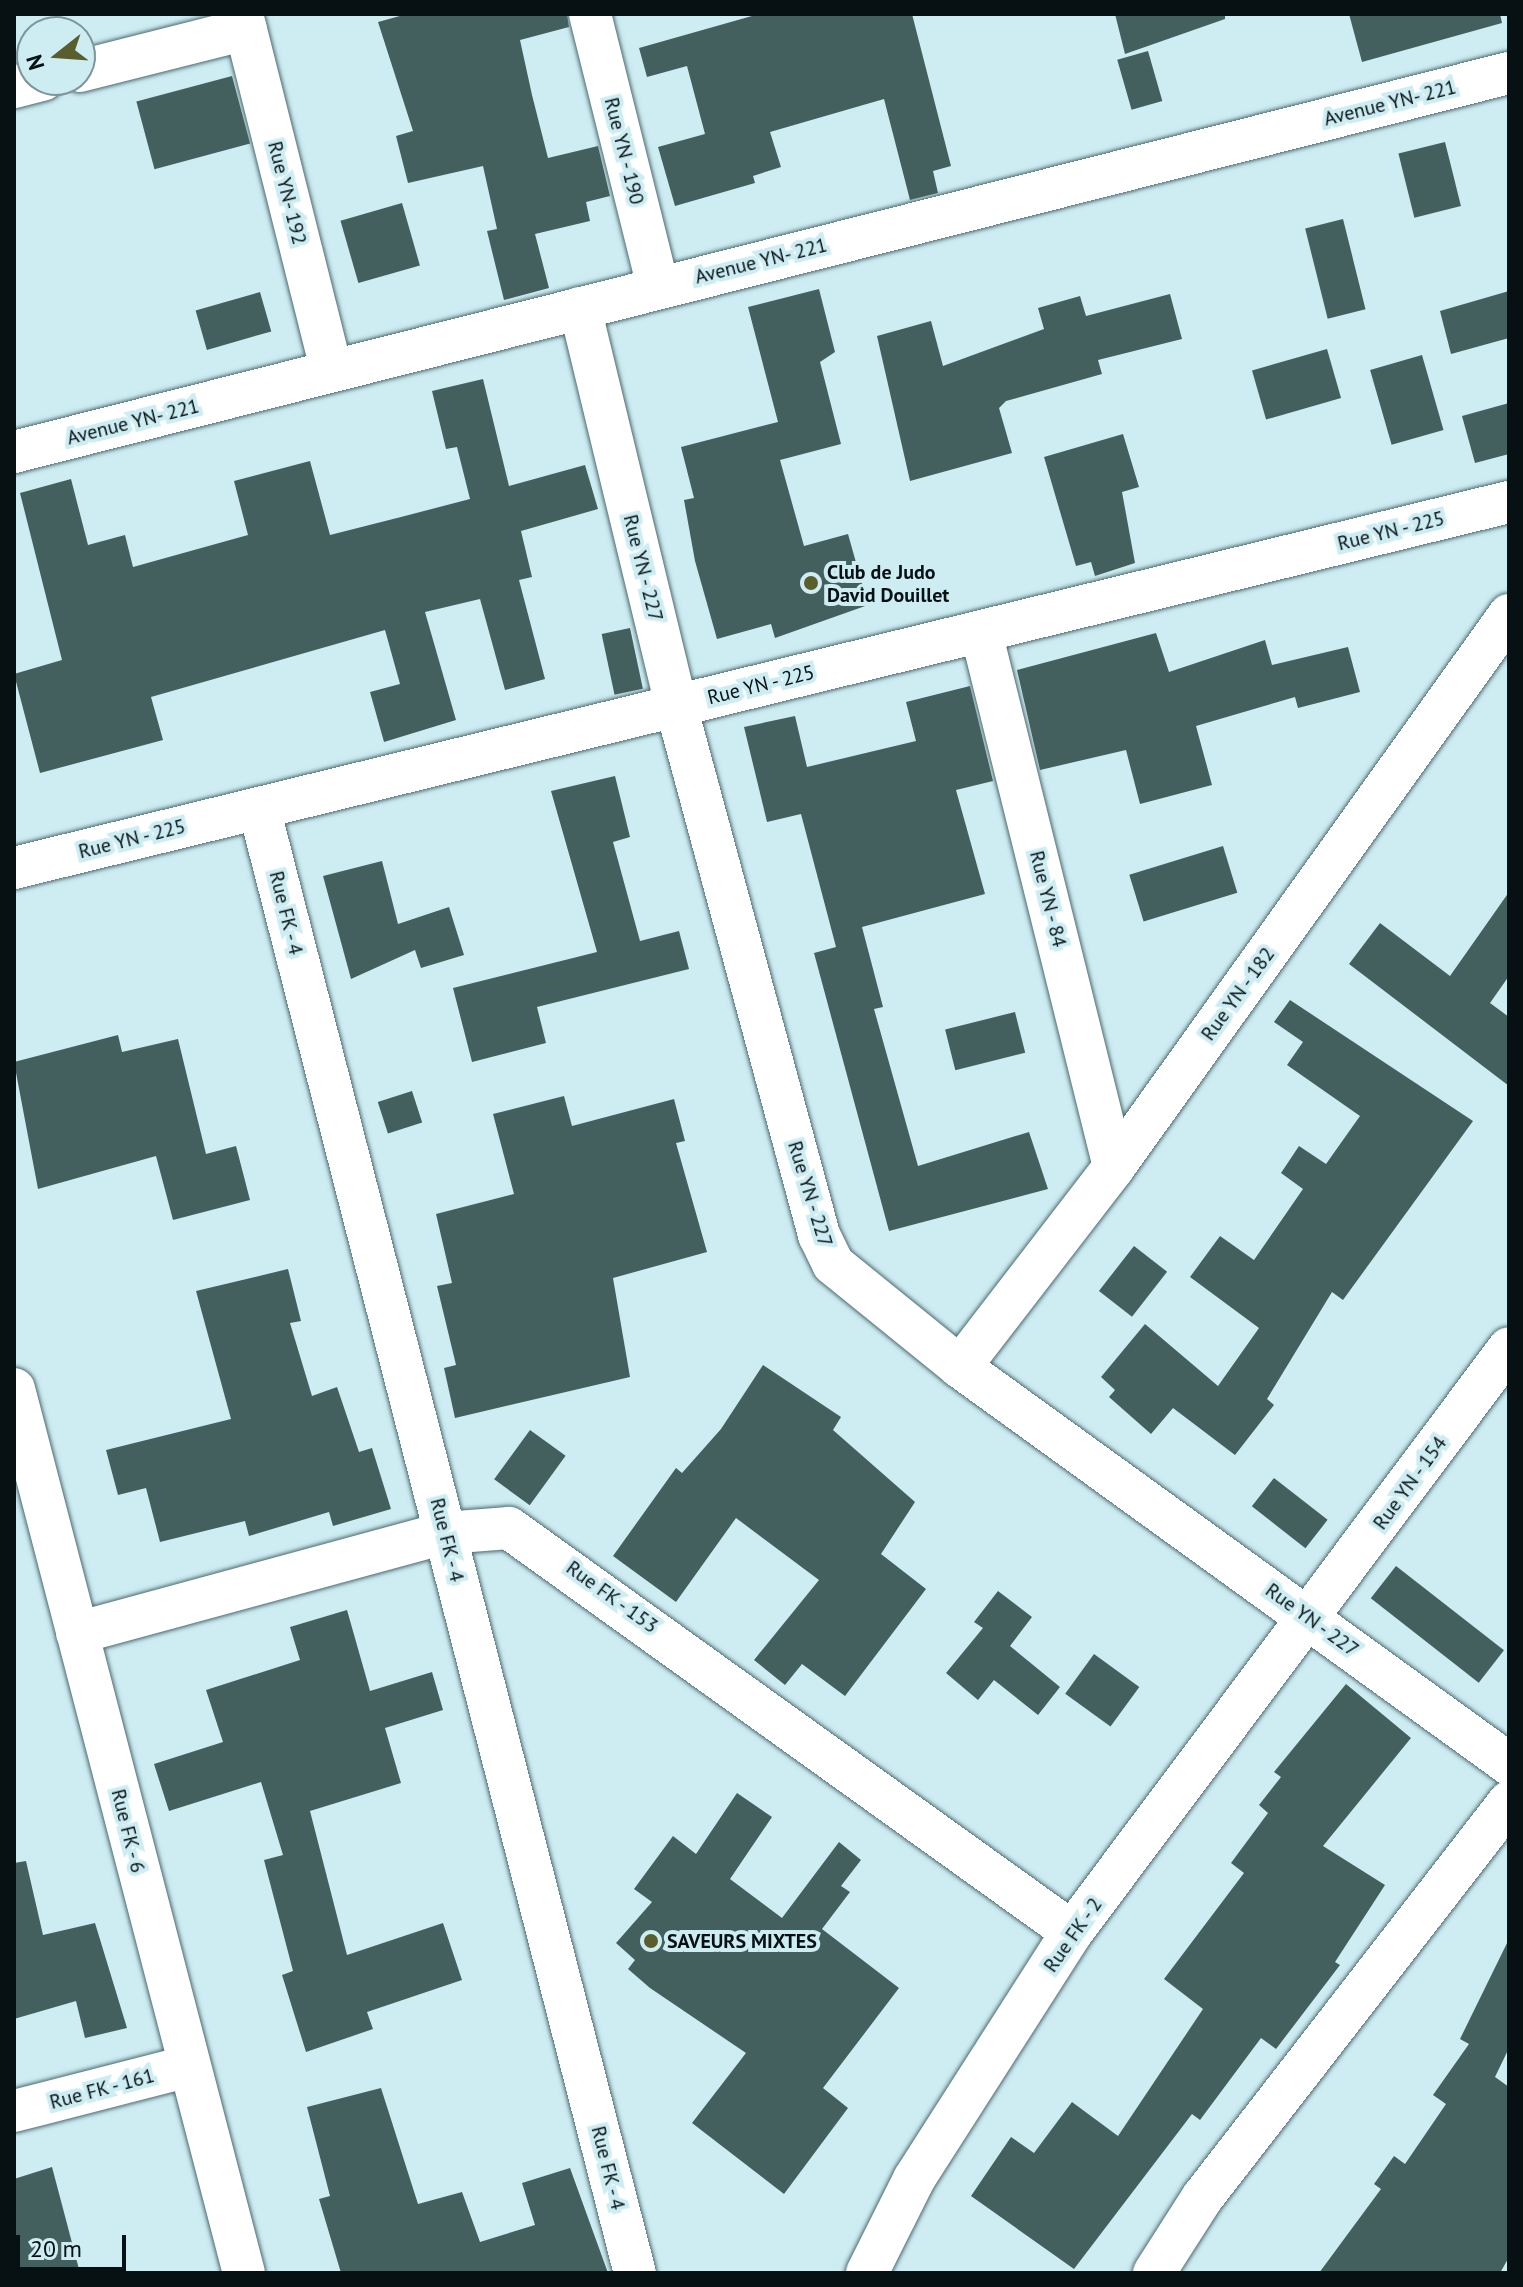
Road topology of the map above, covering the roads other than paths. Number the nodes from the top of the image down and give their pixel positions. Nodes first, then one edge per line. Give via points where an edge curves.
1 (590, 14) edge
2 (244, 21) edge
3 (96, 66) edge
4 (1509, 73) edge
5 (658, 287) junction
6 (580, 308) junction
7 (332, 371) junction
8 (14, 452) edge
9 (1509, 502) edge
10 (1509, 615) edge
11 (981, 632) junction
12 (676, 706) junction
13 (259, 808) junction
14 (14, 868) edge
15 (1114, 1167) junction
16 (1509, 1348) edge
17 (960, 1367) junction
18 (14, 1389) edge
19 (445, 1533) junction
20 (1311, 1619) junction
21 (77, 1633) junction
22 (1509, 1764) edge
23 (1509, 1802) edge
24 (1072, 1932) junction
25 (189, 2066) junction
26 (14, 2111) edge
27 (244, 2273) edge
28 (635, 2273) edge
29 (867, 2273) edge
30 (1154, 2273) edge

1 - 5 street, Rue YN - 190
2 - 3 street
2 - 7 street, Rue YN- 192
4 - 5 street, Avenue YN- 221
5 - 6 street, Avenue YN- 221
6 - 7 street, Avenue YN- 221
6 - 12 street, Rue YN - 227
7 - 8 street, Avenue YN- 221
9 - 11 street, Rue YN - 225
10 - 15 street, Rue YN - 182
11 - 12 street, Rue YN - 225
11 - 15 street, Rue YN - 84
12 - 13 street, Rue YN - 225
12 - 17 street, Rue YN - 227 via 819,1235 853,1285
13 - 14 street, Rue YN - 225
13 - 19 street, Rue FK - 4
15 - 17 street, Rue YN - 182
16 - 20 street, Rue YN - 154
17 - 20 street, Rue YN - 227
18 - 21 street, Rue FK - 6
19 - 21 street, Rue FK - 153
19 - 24 street, Rue FK - 153 via 509,1528 533,1540
19 - 28 street, Rue FK - 4
20 - 22 street, Rue YN - 227
20 - 24 street, Rue FK - 2
21 - 25 street, Rue FK - 6
23 - 30 street via 1202,2198
24 - 29 street, Rue FK - 2 via 914,2179
25 - 26 street, Rue FK - 161
25 - 27 street, Rue FK - 6

